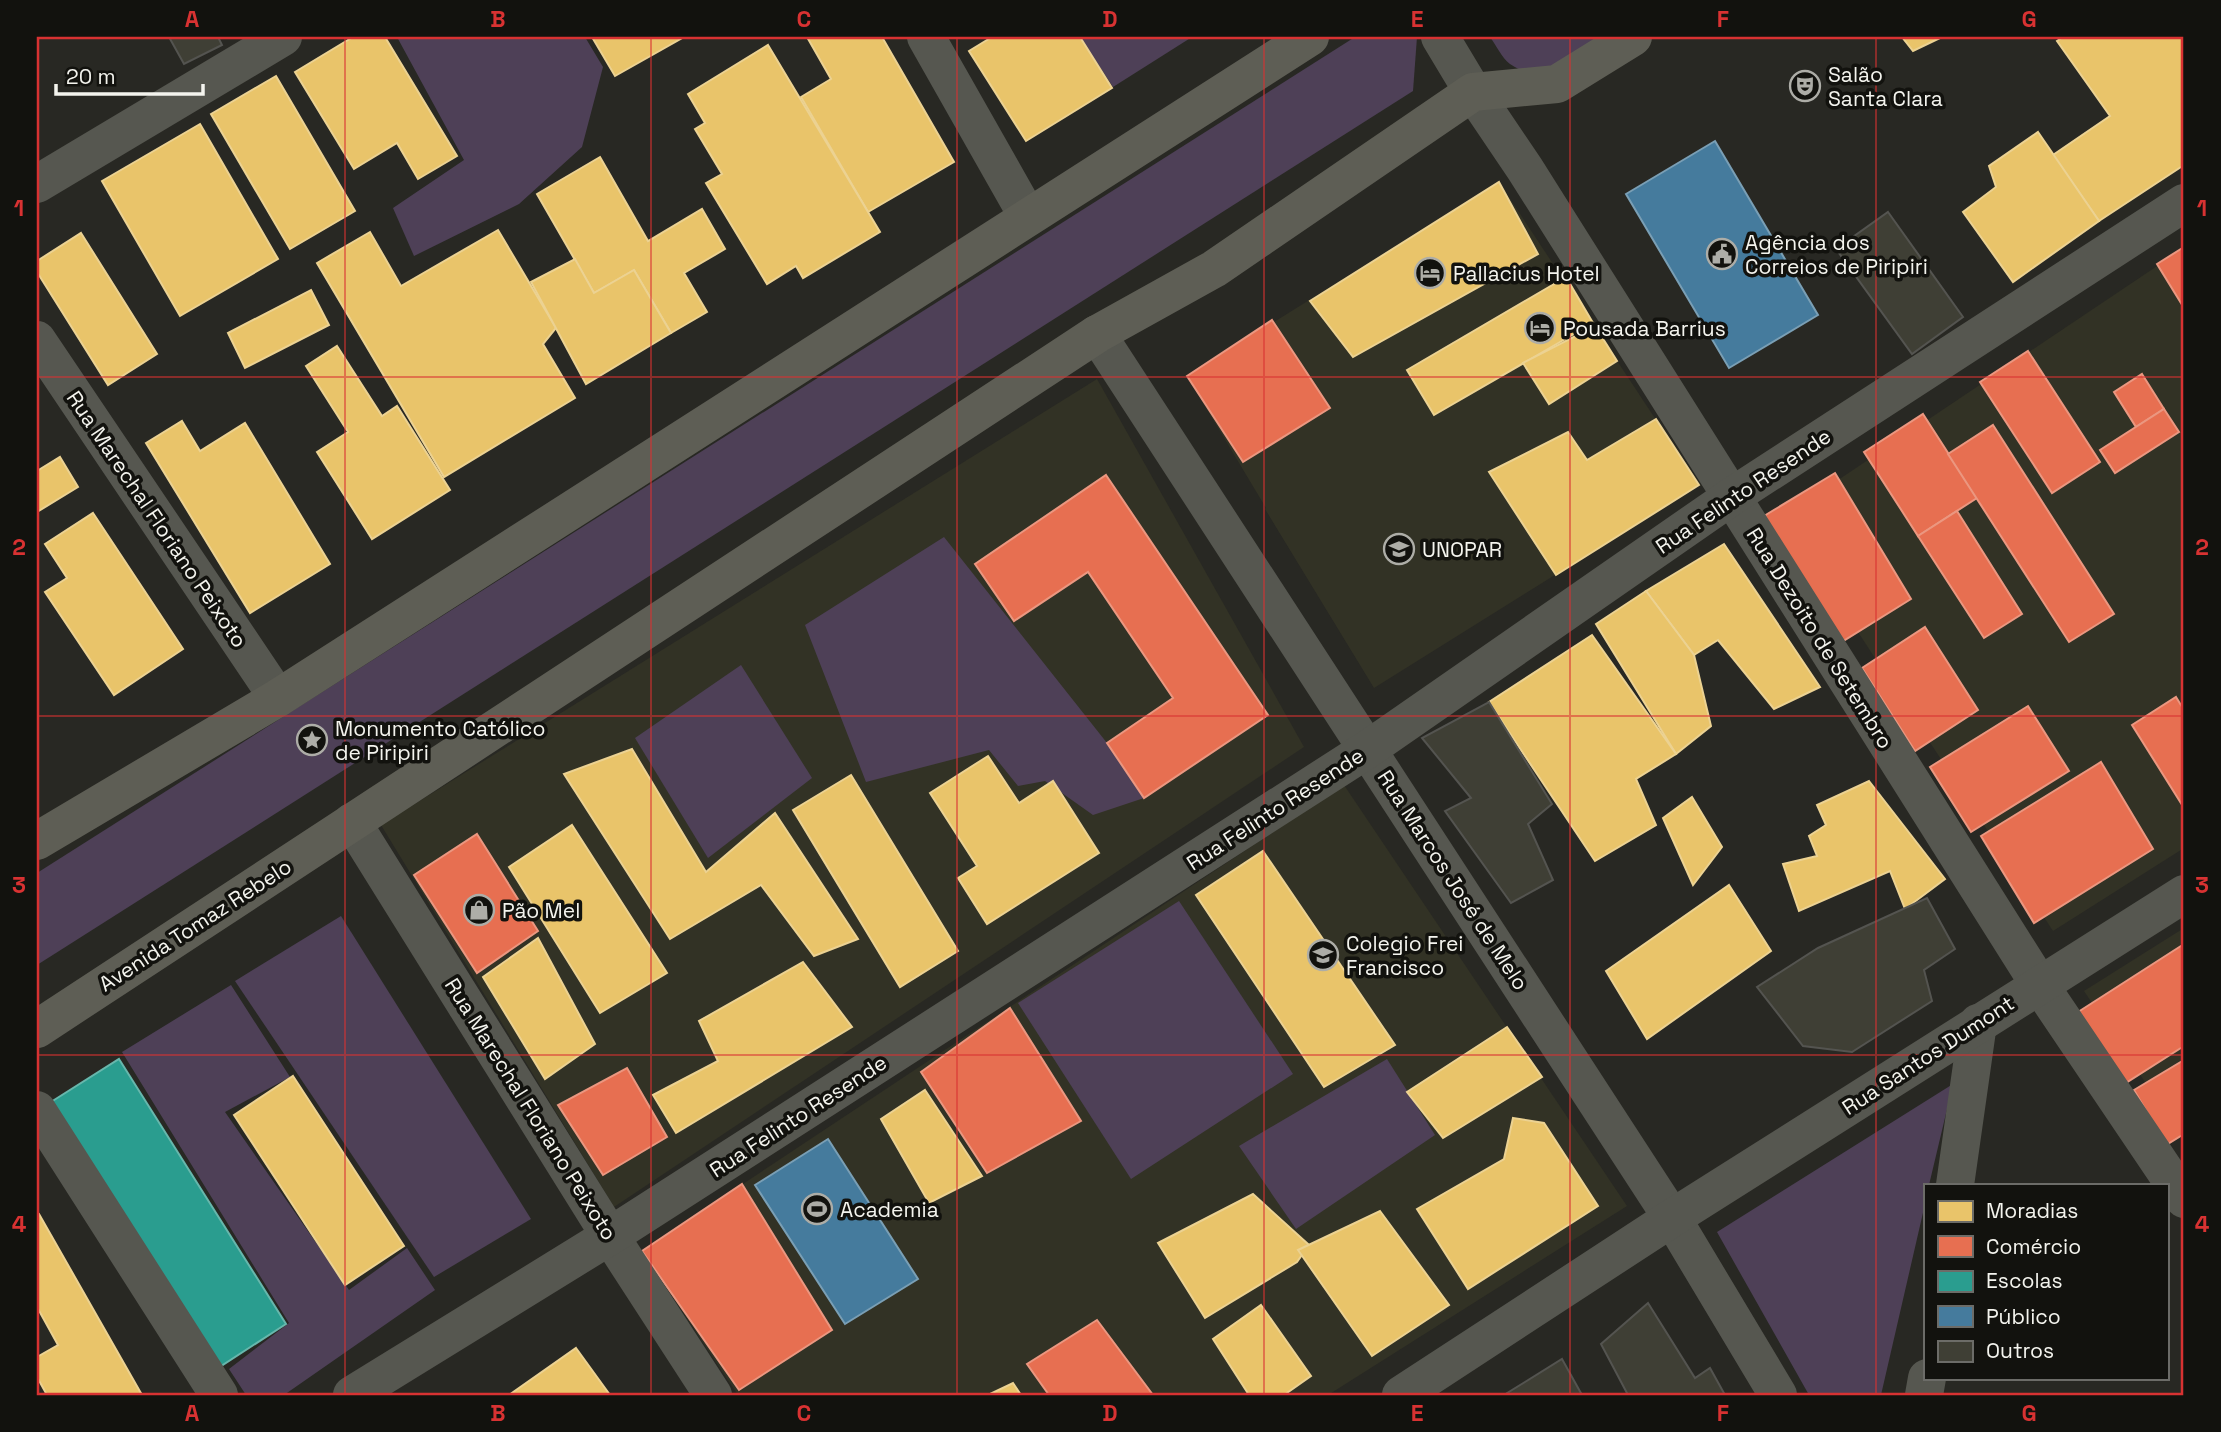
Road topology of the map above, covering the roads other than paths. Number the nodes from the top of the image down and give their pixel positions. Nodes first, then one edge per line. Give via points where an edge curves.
1 (283, 37) edge
2 (926, 37) edge
3 (1310, 37) edge
4 (1440, 37) edge
5 (1633, 37) edge
6 (1473, 92) junction
7 (37, 184) edge
8 (2184, 203) edge
9 (1028, 217) junction
10 (1097, 334) junction
11 (37, 340) edge
12 (1731, 497) junction
13 (278, 698) junction
14 (1368, 749) junction
15 (352, 822) junction
16 (37, 841) edge
17 (2184, 894) edge
18 (2039, 984) junction
19 (1978, 1023) junction
20 (37, 1028) edge
21 (37, 1110) edge
22 (1955, 1184) edge
23 (2184, 1199) edge
24 (1672, 1218) junction
25 (610, 1236) junction
26 (219, 1395) edge
27 (352, 1395) edge
28 (713, 1395) edge
29 (1401, 1395) edge
30 (1778, 1395) edge

1 - 7 street
2 - 9 street
3 - 9 main road
4 - 6 street, Rua Dezoito de Setembro
5 - 6 main road via 1557,83
6 - 10 main road, Avenida Tomaz Rebelo via 1214,269
6 - 12 street, Rua Dezoito de Setembro
8 - 12 street, Rua Felinto Resende
9 - 13 main road
10 - 14 street, Rua Marcos José de Melo
10 - 15 main road, Avenida Tomaz Rebelo
11 - 13 street, Rua Marechal Floriano Peixoto
12 - 14 street, Rua Felinto Resende
12 - 18 street, Rua Dezoito de Setembro
13 - 16 main road
14 - 24 street, Rua Marcos José de Melo
14 - 25 street, Rua Felinto Resende
15 - 20 main road, Avenida Tomaz Rebelo
15 - 25 street, Rua Marechal Floriano Peixoto
17 - 18 street, Rua Santos Dumont
18 - 19 street, Rua Santos Dumont
18 - 23 street, Rua Dezoito de Setembro
19 - 22 street
19 - 24 street, Rua Santos Dumont
21 - 26 street
24 - 29 street, Rua Santos Dumont
24 - 30 street, Rua Marcos José de Melo
25 - 27 street, Rua Felinto Resende
25 - 28 street, Rua Marechal Floriano Peixoto

